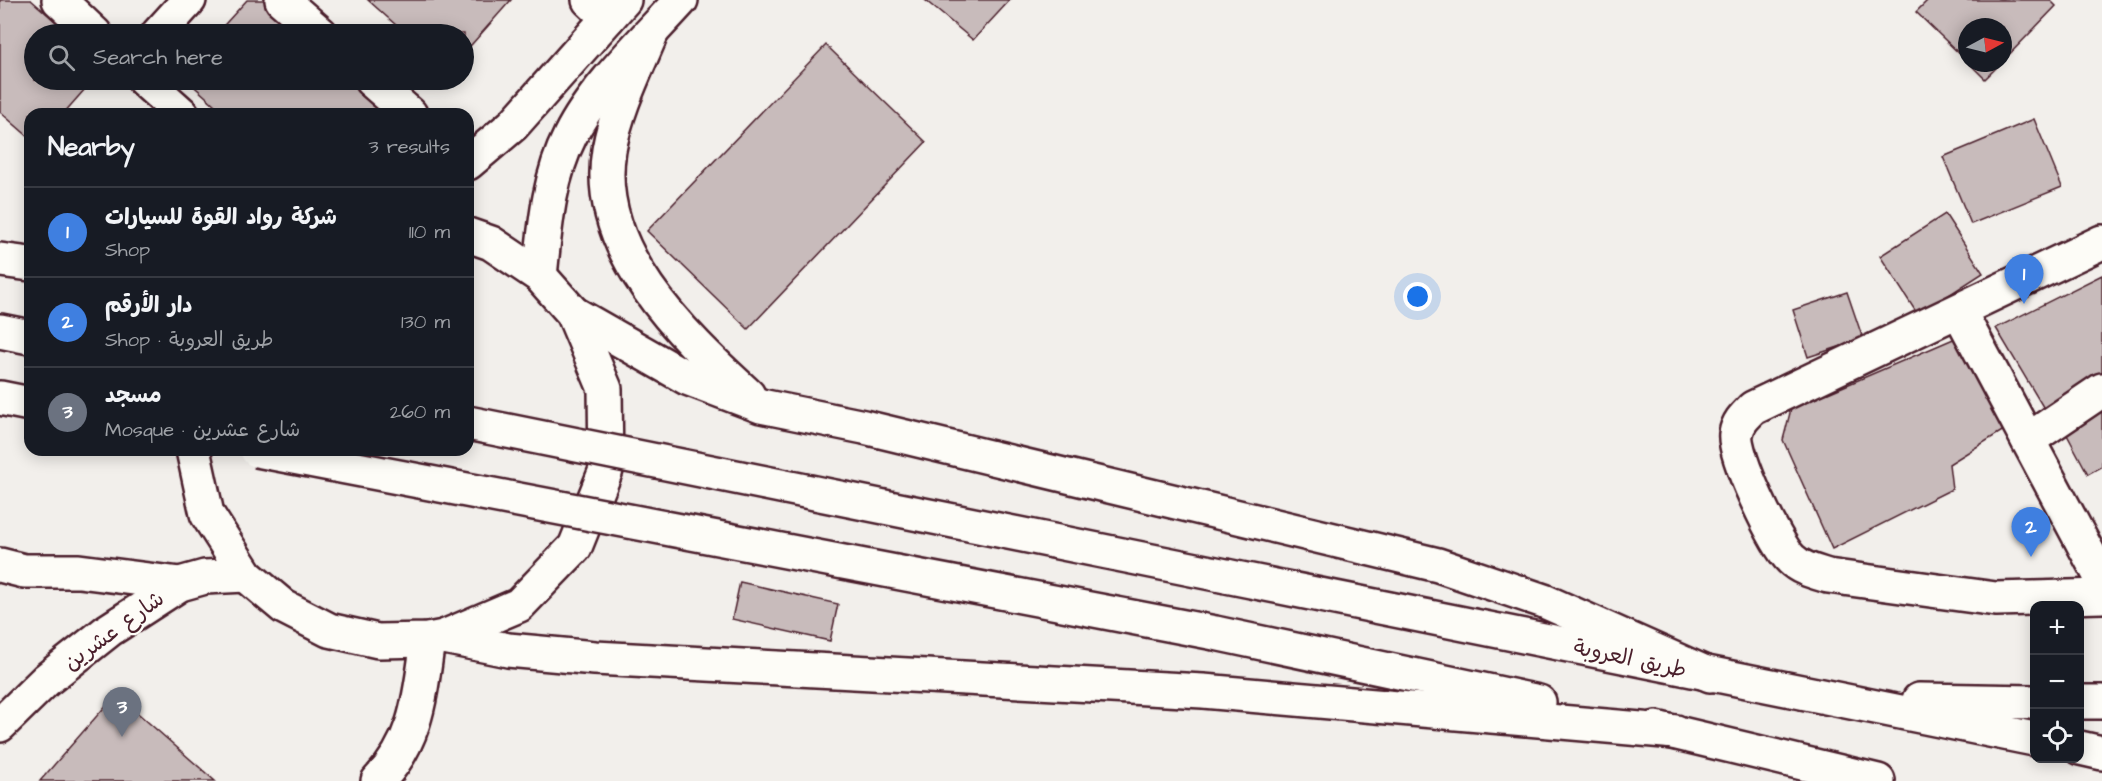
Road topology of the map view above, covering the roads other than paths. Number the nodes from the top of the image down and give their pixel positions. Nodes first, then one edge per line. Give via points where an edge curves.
1 (59, 0) edge
2 (189, 0) edge
3 (282, 0) edge
4 (681, 0) edge
5 (607, 6) edge
6 (84, 24) edge
7 (167, 24) edge
8 (310, 24) edge
9 (651, 34) junction
10 (155, 90) edge
11 (382, 90) edge
12 (175, 108) edge
13 (403, 108) edge
14 (474, 158) edge
15 (474, 237) edge
16 (2102, 242) edge
17 (0, 260) edge
18 (24, 263) edge
19 (540, 276) junction
20 (1959, 311) junction
21 (573, 314) junction
22 (0, 332) edge
23 (24, 336) edge
24 (2102, 390) edge
25 (0, 398) edge
26 (24, 403) edge
27 (761, 406) junction
28 (474, 424) edge
29 (2028, 440) junction
30 (194, 456) edge
31 (288, 456) edge
32 (0, 565) edge
33 (246, 574) junction
34 (2102, 579) edge
35 (180, 584) junction
36 (2102, 596) edge
37 (436, 639) junction
38 (1710, 675) junction
39 (1842, 699) junction
40 (2030, 702) edge
41 (2084, 702) edge
42 (2102, 702) edge
43 (0, 725) edge
44 (1676, 732) junction
45 (2030, 738) edge
46 (2084, 749) edge
47 (2102, 753) edge
48 (1861, 779) edge
49 (378, 781) edge

1 - 6 main road
2 - 7 main road
3 - 8 main road
4 - 9 main road
5 - 14 main road via 513,125
9 - 19 main road via 591,103 570,136 547,214
9 - 27 main road via 620,110 609,152 609,195 620,238 638,276 661,305 718,368
10 - 12 main road
11 - 13 main road
15 - 19 main road via 491,243
16 - 20 main road
17 - 18 main road
19 - 21 main road
20 - 29 main road
20 - 36 main road via 1753,408 1741,419 1735,436 1737,453 1778,543 1791,559 1809,571 1828,576 1996,599
21 - 27 main road via 687,378
21 - 37 main road via 605,389 606,470 575,547 519,605
22 - 23 main road
24 - 29 main road
25 - 26 main road
27 - 38 main road via 864,427 1438,565 1544,601
28 - 38 main road, طريق العروبة, bridge
29 - 34 main road
30 - 33 main road via 207,514
31 - 44 main road, bridge via 1215,633
32 - 35 main road via 24,571 79,571
33 - 35 main road, شارع عشرين via 205,577
33 - 37 main road via 284,607 329,630 378,641
35 - 43 main road, شارع عشرين via 108,630 46,680
37 - 44 main road via 595,658 1203,691
37 - 49 main road via 412,731 394,765
38 - 39 main road, طريق العروبة
39 - 40 main road
39 - 45 main road, طريق العروبة
41 - 42 main road
44 - 48 main road
46 - 47 main road

